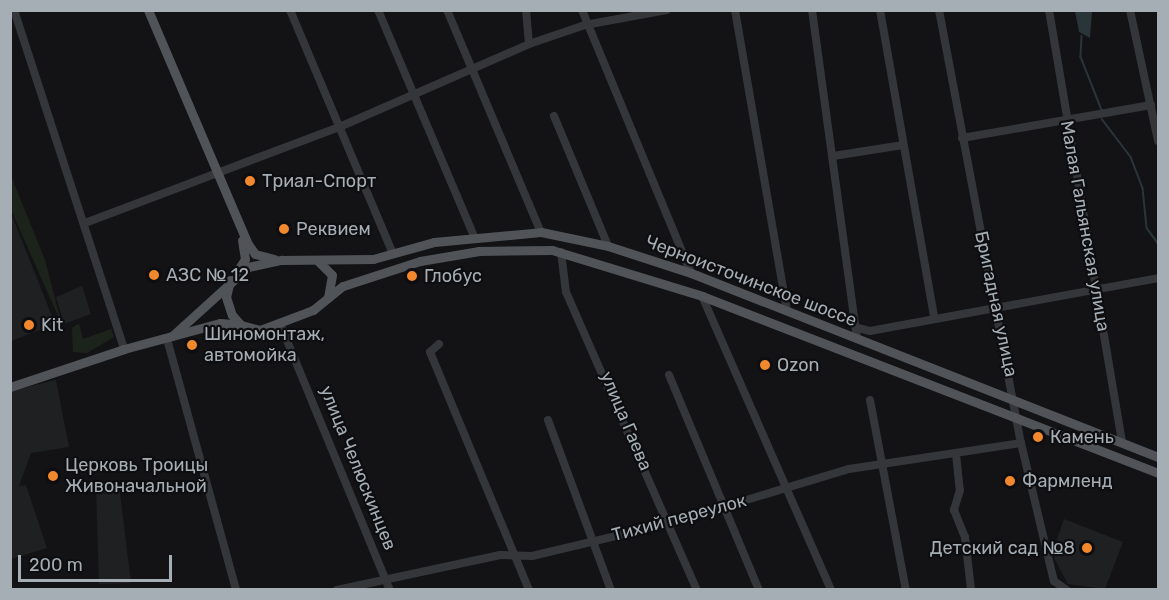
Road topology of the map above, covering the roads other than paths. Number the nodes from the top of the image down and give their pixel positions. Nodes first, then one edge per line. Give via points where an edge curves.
1 (14, 10) edge
2 (148, 10) edge
3 (290, 10) edge
4 (378, 10) edge
5 (447, 10) edge
6 (526, 10) edge
7 (582, 10) edge
8 (667, 10) edge
9 (735, 10) edge
10 (812, 10) edge
11 (880, 10) edge
12 (939, 10) edge
13 (1049, 10) edge
14 (1130, 10) edge
15 (585, 26) junction
16 (529, 44) junction
17 (471, 66) junction
18 (412, 91) junction
19 (1151, 105) junction
20 (554, 116) dead end
21 (1067, 122) junction
22 (340, 125) junction
23 (962, 138) junction
24 (1158, 141) edge
25 (903, 145) junction
26 (833, 156) junction
27 (217, 175) junction
28 (235, 218) junction
29 (85, 223) junction
30 (541, 232) junction
31 (475, 238) junction
32 (608, 246) junction
33 (561, 252) junction
34 (393, 254) junction
35 (282, 260) junction
36 (316, 260) junction
37 (234, 274) junction
38 (696, 275) junction
39 (1158, 278) edge
40 (1095, 288) junction
41 (699, 294) junction
42 (327, 300) junction
43 (998, 305) junction
44 (787, 311) junction
45 (934, 317) junction
46 (241, 325) junction
47 (281, 326) junction
48 (858, 328) junction
49 (170, 338) junction
50 (856, 338) junction
51 (439, 344) dead end
52 (124, 349) junction
53 (669, 375) dead end
54 (10, 387) edge
55 (870, 400) dead end
56 (1016, 402) junction
57 (1017, 418) junction
58 (548, 420) dead end
59 (1122, 442) junction
60 (1021, 443) junction
61 (956, 454) junction
62 (1158, 456) edge
63 (881, 463) junction
64 (1158, 473) edge
65 (786, 488) junction
66 (722, 507) junction
67 (670, 523) junction
68 (593, 542) junction
69 (515, 554) junction
70 (388, 585) edge
71 (236, 590) edge
72 (337, 590) edge
73 (529, 590) edge
74 (611, 590) edge
75 (697, 590) edge
76 (759, 590) edge
77 (831, 590) edge
78 (906, 590) edge
79 (971, 590) edge
80 (1067, 590) edge

1 - 29 street
2 - 27 main road
3 - 22 street
4 - 18 street
5 - 17 street
6 - 16 street
7 - 15 street
8 - 15 street
9 - 44 street
10 - 26 street
11 - 25 street
12 - 23 street, Бригадная улица
13 - 21 street, Малая Гальянская улица
14 - 19 street
15 - 16 street
15 - 38 street
16 - 17 street
17 - 18 street
17 - 30 street
18 - 22 street
18 - 31 street
19 - 21 street
19 - 24 street
20 - 32 street
21 - 23 street
21 - 40 street, Малая Гальянская улица
22 - 27 street
22 - 34 street
23 - 43 street, Бригадная улица
25 - 26 street
25 - 45 street
26 - 48 street
27 - 28 main road
27 - 29 street
28 - 35 main road via 255,254
28 - 37 main road via 245,250
29 - 52 street
30 - 31 main road, Черноисточинское шоссе
30 - 32 main road, Черноисточинское шоссе
31 - 34 main road, Черноисточинское шоссе
32 - 38 main road, Черноисточинское шоссе
33 - 41 main road, Черноисточинское шоссе
33 - 42 main road, Черноисточинское шоссе via 510,249 435,257 359,280
33 - 67 street, улица Гаева via 566,292
34 - 36 main road, Черноисточинское шоссе
35 - 36 main road, Черноисточинское шоссе
35 - 37 main road
36 - 42 main road via 332,276
37 - 46 main road via 227,303
37 - 49 main road
38 - 41 main road
38 - 44 main road, Черноисточинское шоссе
39 - 40 street
40 - 43 street
40 - 59 street, Малая Гальянская улица
41 - 57 main road, Черноисточинское шоссе
41 - 65 street
42 - 47 main road, Черноисточинское шоссе
43 - 45 street
43 - 56 street, Бригадная улица
44 - 50 main road, Черноисточинское шоссе
45 - 48 street via 870,331
46 - 47 main road via 260,330
46 - 49 main road via 220,324
47 - 70 street, улица Челюскинцев
48 - 50 street
49 - 52 main road
49 - 71 street
50 - 56 main road, Черноисточинское шоссе
51 - 69 street via 430,352
52 - 54 main road
53 - 66 street
55 - 63 street
56 - 57 street, Бригадная улица
56 - 59 main road, Черноисточинское шоссе
57 - 60 street, Бригадная улица
57 - 64 main road, Черноисточинское шоссе
58 - 68 street
59 - 62 main road, Черноисточинское шоссе
60 - 61 street, Тихий переулок
60 - 80 street, Бригадная улица via 1054,581
61 - 63 street, Тихий переулок
61 - 79 street via 960,490 954,510 965,537
63 - 65 street, Тихий переулок
63 - 78 street
65 - 66 street, Тихий переулок
65 - 77 street
66 - 67 street, Тихий переулок
66 - 76 street
67 - 68 street, Тихий переулок
67 - 75 street, улица Гаева
68 - 69 street, Тихий переулок
68 - 74 street
69 - 70 street, Тихий переулок
69 - 73 street
70 - 72 street, Тихий переулок

